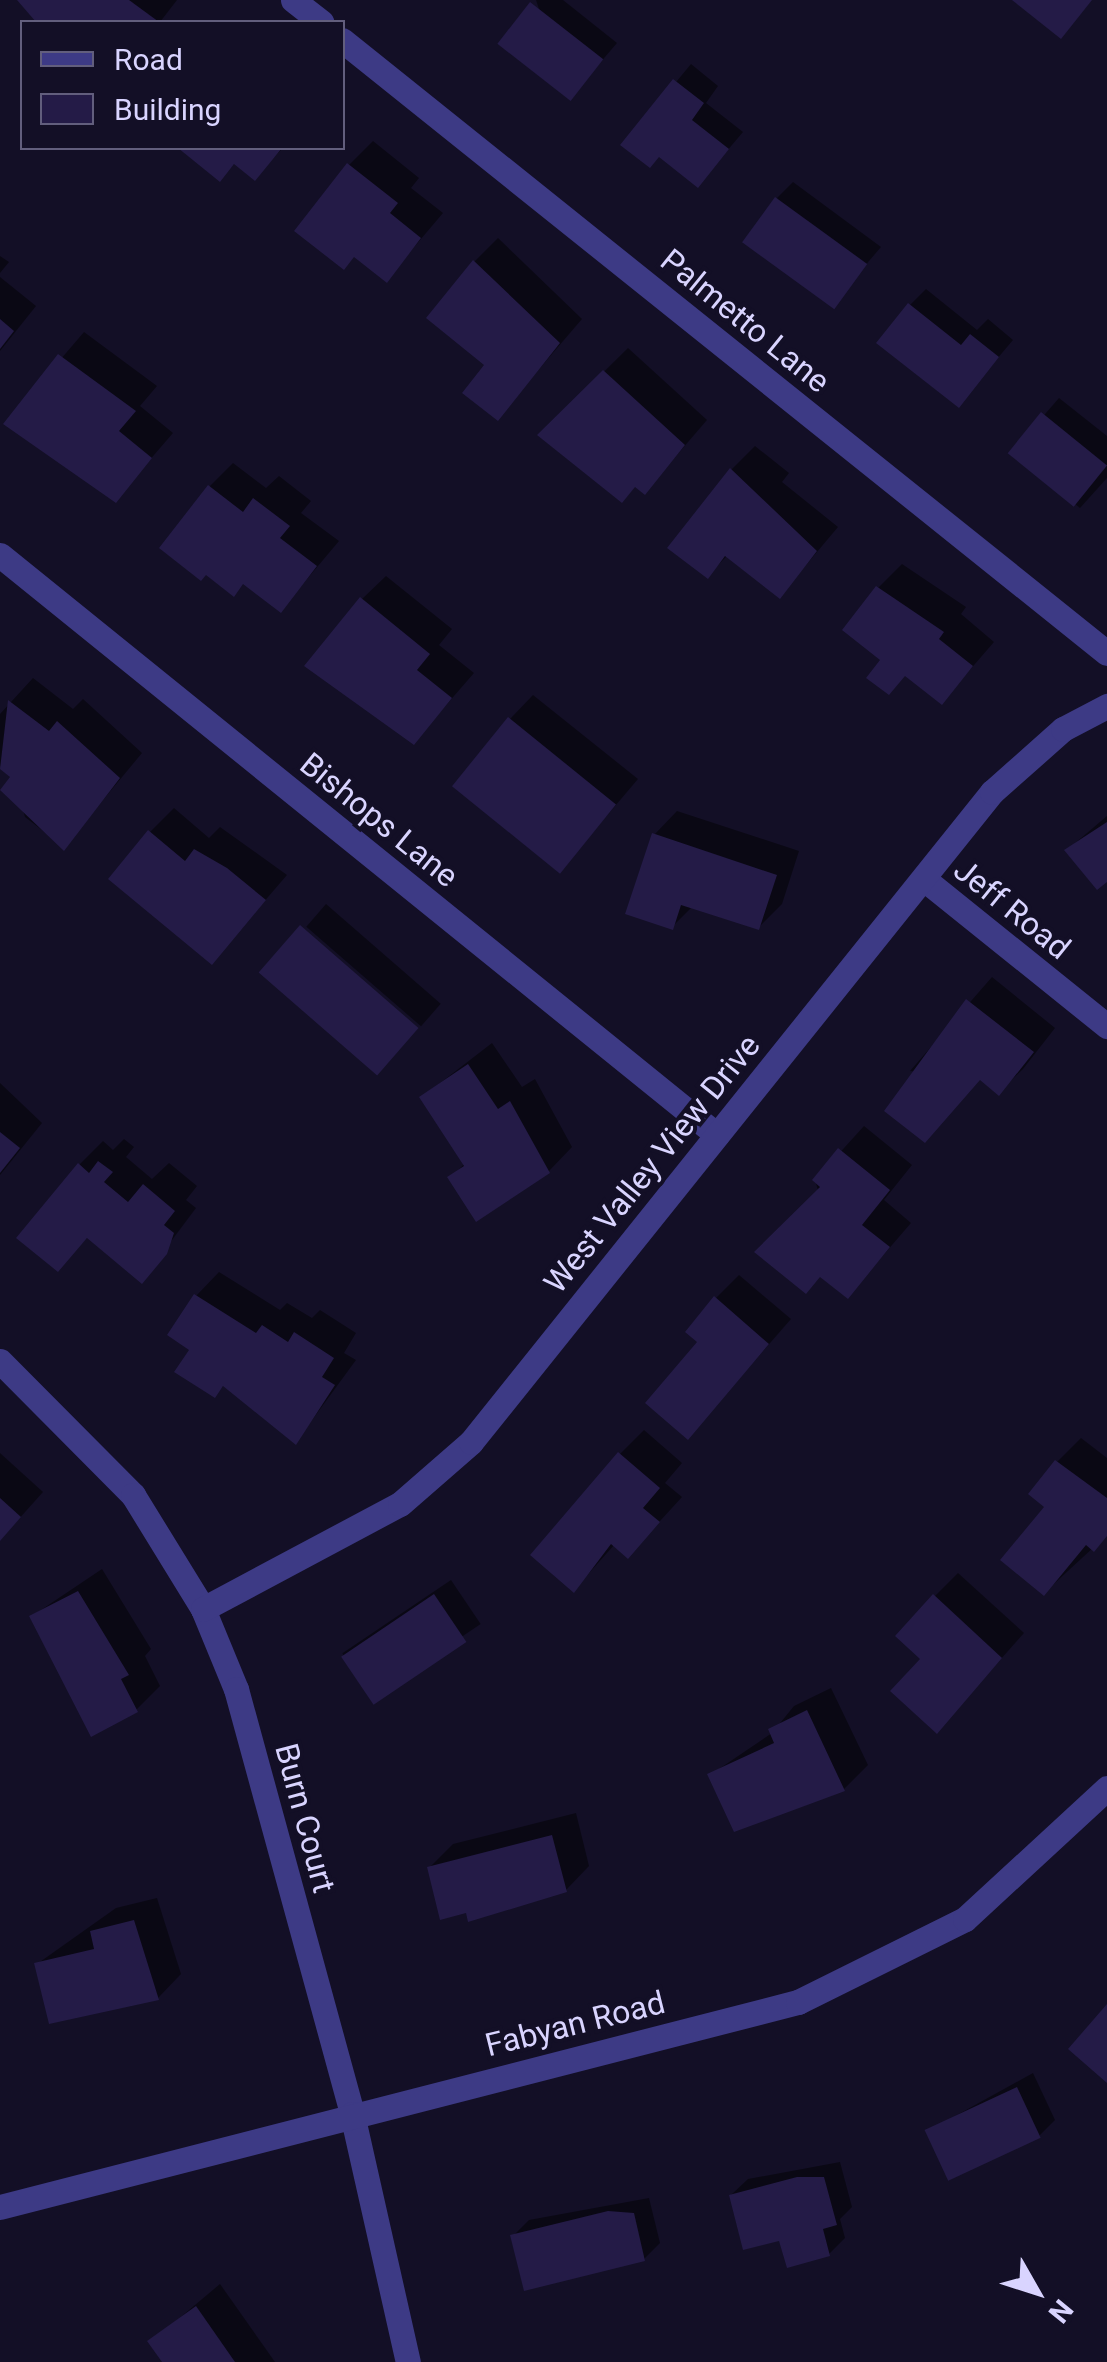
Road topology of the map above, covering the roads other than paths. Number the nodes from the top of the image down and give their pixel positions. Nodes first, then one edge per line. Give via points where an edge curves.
1 (293, 0) edge
2 (318, 20) edge
3 (345, 42) edge
4 (0, 555) edge
5 (1107, 653) edge
6 (1107, 706) edge
7 (924, 880) junction
8 (1107, 1026) edge
9 (716, 1135) junction
10 (0, 1361) edge
11 (204, 1609) junction
12 (1107, 1788) edge
13 (352, 2114) junction
14 (0, 2207) edge
15 (408, 2362) edge

1 - 2 street
3 - 5 street, Palmetto Lane
4 - 9 street, Bishops Lane
6 - 7 street, West Valley View Drive via 1063,729 992,792
7 - 8 street, Jeff Road
7 - 9 street, West Valley View Drive
9 - 11 street, West Valley View Drive via 471,1442 400,1504
10 - 11 street, Burn Court via 134,1494
11 - 13 street, Burn Court via 236,1689
12 - 13 street, Fabyan Road via 965,1919 798,2002
13 - 14 street, Fabyan Road
13 - 15 street, Burn Court

